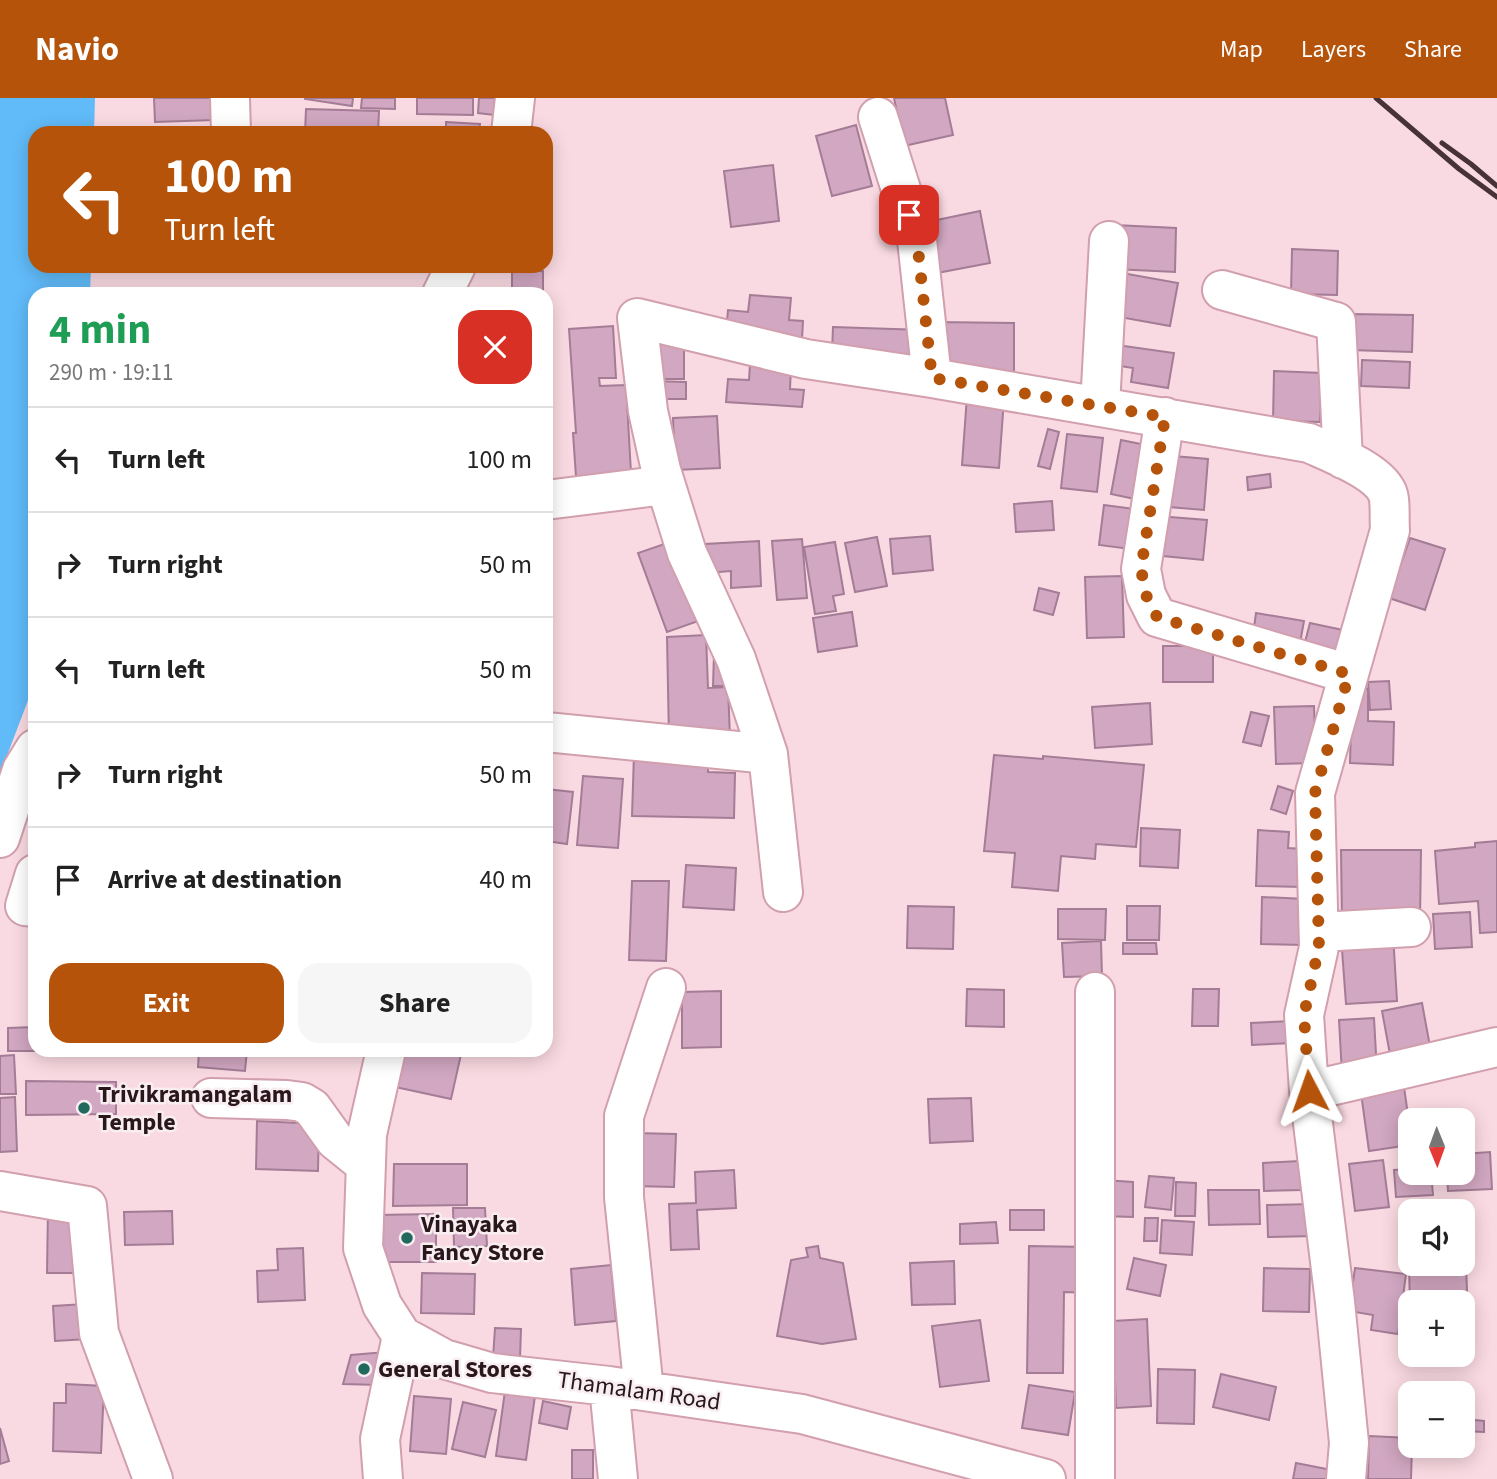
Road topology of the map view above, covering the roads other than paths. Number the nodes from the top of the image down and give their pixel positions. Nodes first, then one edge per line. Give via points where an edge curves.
1 (230, 98) edge
2 (515, 98) edge
3 (878, 117) dead end
4 (231, 126) edge
5 (512, 126) edge
6 (1109, 241) dead end
7 (1222, 290) dead end
8 (932, 378) junction
9 (1100, 406) junction
10 (1165, 417) junction
11 (1343, 459) junction
12 (665, 485) junction
13 (553, 499) edge
14 (1349, 674) junction
15 (553, 733) edge
16 (768, 754) junction
17 (28, 760) edge
18 (14, 826) edge
19 (783, 892) dead end
20 (1411, 927) dead end
21 (1319, 932) junction
22 (666, 988) dead end
23 (1095, 992) dead end
24 (1497, 1046) edge
25 (384, 1057) edge
26 (1309, 1091) junction
27 (211, 1098) dead end
28 (366, 1165) junction
29 (0, 1191) edge
30 (402, 1336) junction
31 (626, 1389) junction
32 (955, 1467) edge
33 (153, 1479) edge
34 (383, 1479) edge
35 (618, 1479) edge
36 (1046, 1479) edge
37 (1095, 1479) edge
38 (1346, 1479) edge

1 - 4 street
2 - 5 street
3 - 8 street via 917,240
6 - 9 street
7 - 11 street via 1336,322
8 - 9 street
8 - 12 street via 806,359 637,318 648,411
9 - 10 street
10 - 11 street via 1309,443
10 - 14 street via 1141,569 1157,617
11 - 14 street via 1375,477 1388,492 1390,530
12 - 13 street
12 - 16 street via 687,553 736,659
14 - 21 street via 1315,793
15 - 16 street
16 - 19 street
17 - 18 street via 22,770
20 - 21 street
21 - 26 street via 1304,1015
22 - 31 street via 624,1116
23 - 37 street
24 - 26 street
25 - 28 street, Thamalam Road via 367,1134
26 - 38 street via 1349,1443
27 - 28 street via 302,1102 312,1108 335,1140
28 - 30 street, Thamalam Road via 363,1248 382,1306
29 - 33 street via 87,1206 99,1333
30 - 31 street, Thamalam Road via 443,1359 492,1373
30 - 34 street via 380,1439
31 - 32 street, Thamalam Road via 802,1413
31 - 35 street
32 - 36 street, Thamalam Road

